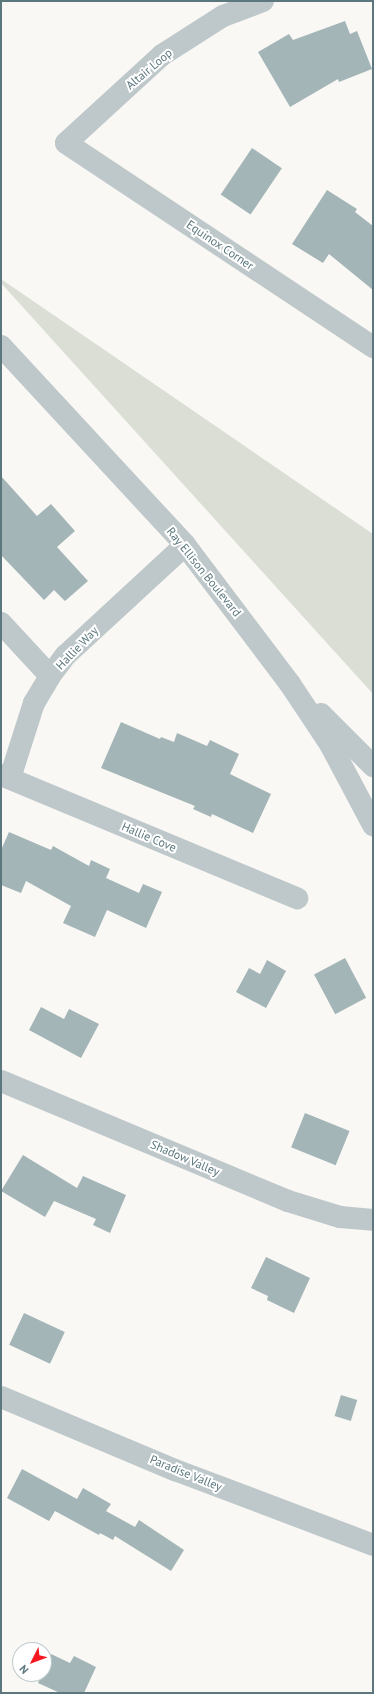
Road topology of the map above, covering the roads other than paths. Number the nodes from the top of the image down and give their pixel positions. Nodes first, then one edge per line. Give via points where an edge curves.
1 (263, 1) edge
2 (66, 142) joint
3 (1, 346) edge
4 (373, 347) edge
5 (185, 545) junction
6 (1, 623) edge
7 (50, 676) junction
8 (290, 684) junction
9 (373, 766) edge
10 (6, 776) edge
11 (373, 825) edge
12 (297, 898) dead end
13 (1, 1081) edge
14 (373, 1220) edge
15 (1, 1397) edge
16 (373, 1545) edge

1 - 2 street, Altair Loop via 223,16 162,55
2 - 4 street, Equinox Corner
3 - 5 street, Ray Ellison Boulevard
5 - 7 street, Hallie Way via 66,655
5 - 8 street, Ray Ellison Boulevard
6 - 7 street
7 - 10 street, Hallie Way via 34,703
8 - 9 street
8 - 11 street, Ray Ellison Boulevard via 330,744
10 - 12 street, Hallie Cove
13 - 14 street, Shadow Valley via 288,1201 340,1217
15 - 16 street, Paradise Valley via 176,1470

